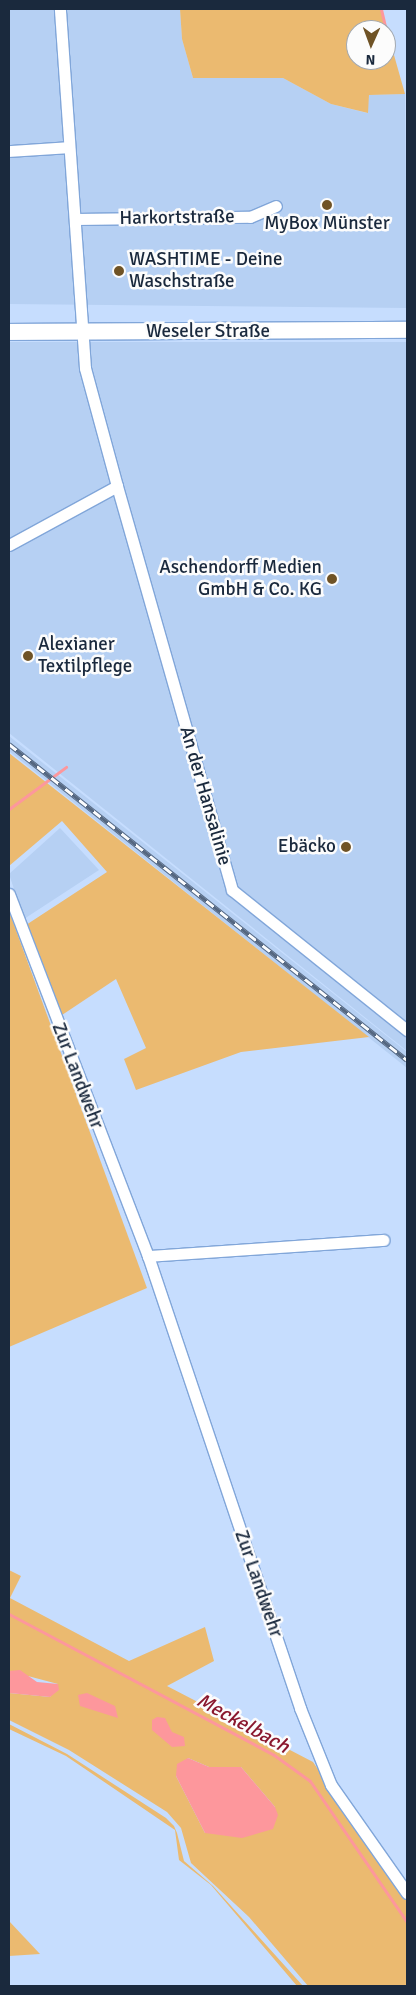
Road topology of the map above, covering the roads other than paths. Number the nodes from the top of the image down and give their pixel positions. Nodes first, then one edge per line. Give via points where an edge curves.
1 (60, 9) edge
2 (69, 147) junction
3 (9, 151) edge
4 (276, 206) dead end
5 (75, 219) junction
6 (407, 330) edge
7 (9, 332) edge
8 (84, 333) junction
9 (117, 486) junction
10 (9, 545) edge
11 (9, 894) edge
12 (407, 1030) edge
13 (383, 1240) dead end
14 (148, 1256) junction
15 (407, 1893) edge

1 - 2 street
2 - 3 street
2 - 5 street
4 - 5 street, Harkortstraße via 250,217
5 - 8 street
6 - 8 main road, Weseler Straße
7 - 8 main road, Weseler Straße
8 - 9 street, An der Hansalinie via 86,375
9 - 10 street
9 - 12 street, An der Hansalinie via 232,890
11 - 14 street, Zur Landwehr
13 - 14 street
14 - 15 street, Zur Landwehr via 310,1734 332,1785

